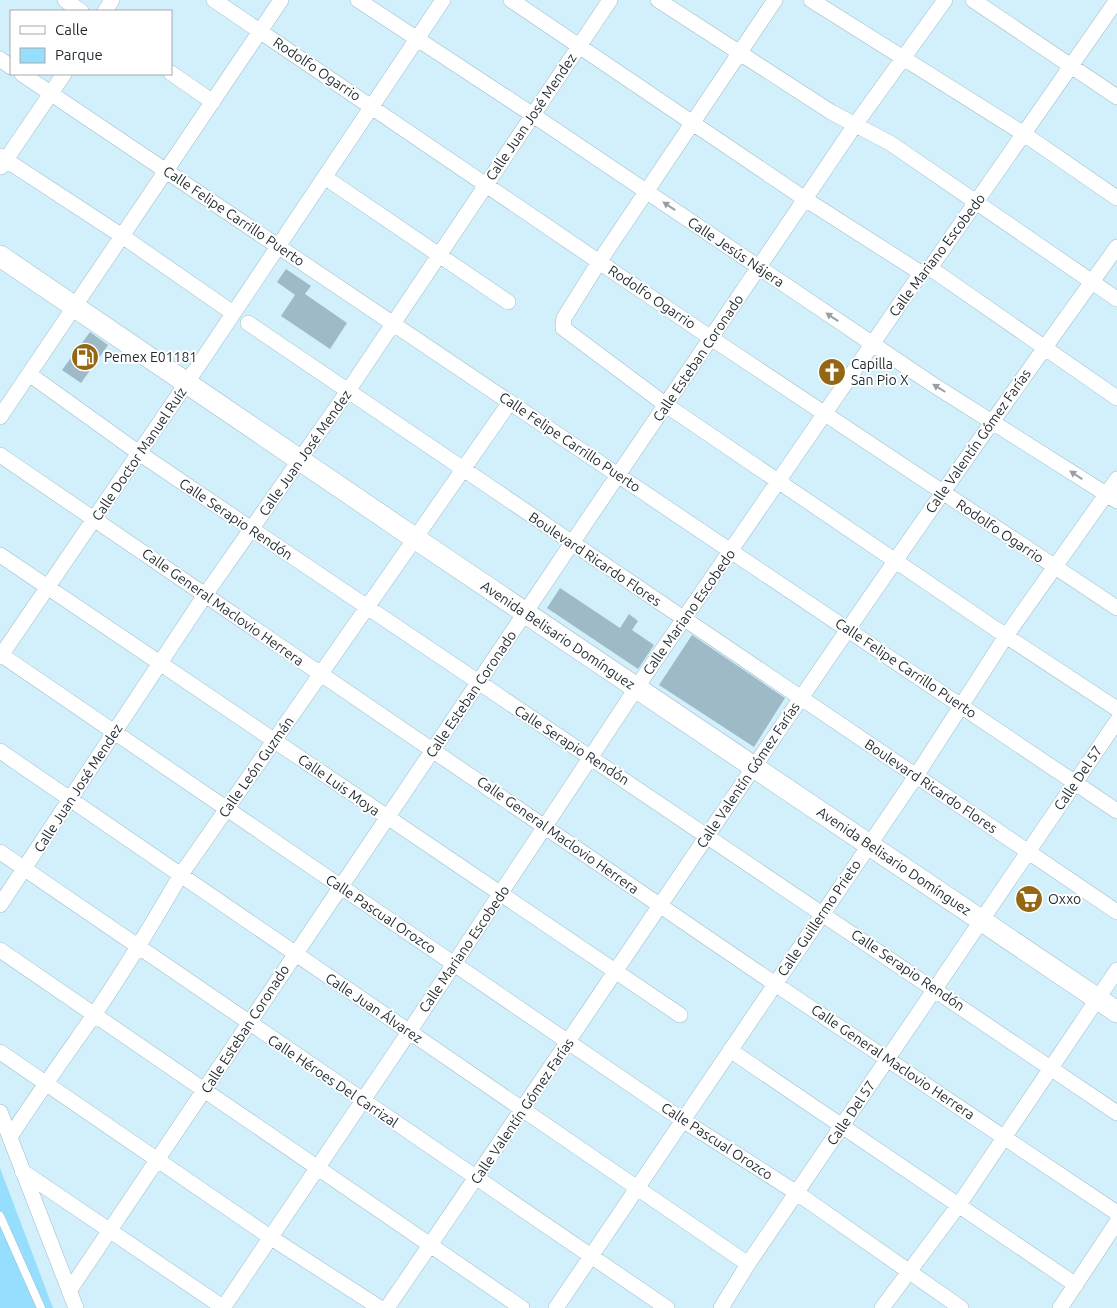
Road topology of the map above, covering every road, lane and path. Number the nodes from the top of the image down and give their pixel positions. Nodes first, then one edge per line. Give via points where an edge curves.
1 (65, 0) edge
2 (214, 0) edge
3 (281, 0) edge
4 (358, 0) edge
5 (443, 0) edge
6 (510, 0) edge
7 (610, 0) edge
8 (658, 0) edge
9 (775, 0) edge
10 (811, 0) edge
11 (945, 0) edge
12 (973, 0) edge
13 (1116, 1) edge
14 (80, 10) edge
15 (260, 31) junction
16 (416, 39) junction
17 (579, 46) junction
18 (738, 54) junction
19 (902, 57) junction
20 (1071, 65) junction
21 (172, 74) edge
22 (24, 75) edge
23 (63, 75) edge
24 (52, 93) junction
25 (1117, 96) edge
26 (213, 102) junction
27 (372, 106) junction
28 (533, 115) junction
29 (692, 122) junction
30 (855, 125) junction
31 (1024, 134) junction
32 (2, 162) edge
33 (167, 170) junction
34 (326, 178) junction
35 (486, 185) junction
36 (646, 191) junction
37 (1117, 198) edge
38 (805, 199) junction
39 (977, 202) junction
40 (122, 236) junction
41 (279, 246) junction
42 (1117, 247) edge
43 (439, 255) junction
44 (0, 256) edge
45 (599, 262) junction
46 (759, 268) junction
47 (925, 270) junction
48 (1092, 281) junction
49 (1117, 299) edge
50 (508, 302) dead end
51 (74, 307) junction
52 (233, 313) junction
53 (248, 322) dead end
54 (393, 323) junction
55 (711, 338) junction
56 (873, 344) junction
57 (1044, 347) junction
58 (29, 374) junction
59 (186, 384) junction
60 (348, 391) junction
61 (1117, 398) edge
62 (510, 402) junction
63 (666, 405) junction
64 (826, 412) junction
65 (0, 417) edge
66 (992, 421) junction
67 (139, 453) junction
68 (0, 455) edge
69 (300, 460) junction
70 (464, 469) junction
71 (619, 474) junction
72 (1117, 479) edge
73 (779, 482) junction
74 (941, 492) junction
75 (1112, 498) edge
76 (95, 519) junction
77 (251, 529) junction
78 (416, 540) junction
79 (572, 542) junction
80 (732, 550) junction
81 (0, 555) edge
82 (895, 559) junction
83 (1053, 566) junction
84 (47, 588) junction
85 (206, 595) junction
86 (368, 608) junction
87 (1117, 608) edge
88 (525, 613) junction
89 (684, 620) junction
90 (846, 629) junction
91 (1006, 636) junction
92 (0, 656) edge
93 (160, 663) junction
94 (320, 674) junction
95 (478, 683) junction
96 (637, 687) junction
97 (800, 696) junction
98 (962, 706) junction
99 (1117, 709) edge
100 (1117, 721) edge
101 (116, 732) junction
102 (274, 740) junction
103 (434, 750) junction
104 (0, 751) edge
105 (590, 757) junction
106 (753, 766) junction
107 (916, 776) junction
108 (1075, 782) junction
109 (71, 800) junction
110 (227, 808) junction
111 (1117, 811) edge
112 (387, 818) junction
113 (546, 826) junction
114 (708, 835) junction
115 (868, 844) junction
116 (1028, 851) junction
117 (0, 852) edge
118 (25, 869) junction
119 (180, 876) junction
120 (339, 886) junction
121 (500, 894) junction
122 (0, 905) edge
123 (660, 905) junction
124 (1117, 912) edge
125 (824, 913) junction
126 (981, 919) junction
127 (138, 948) junction
128 (0, 950) edge
129 (294, 954) junction
130 (453, 963) junction
131 (1117, 970) edge
132 (615, 972) junction
133 (775, 984) junction
134 (935, 988) junction
135 (1098, 999) junction
136 (1117, 1012) edge
137 (680, 1015) dead end
138 (94, 1016) junction
139 (249, 1023) junction
140 (409, 1032) junction
141 (568, 1041) junction
142 (730, 1050) junction
143 (0, 1052) edge
144 (888, 1058) junction
145 (1053, 1069) junction
146 (44, 1083) junction
147 (204, 1092) junction
148 (362, 1102) junction
149 (523, 1108) junction
150 (0, 1112) edge
151 (1117, 1112) edge
152 (684, 1121) junction
153 (843, 1127) junction
154 (10, 1136) junction
155 (1005, 1137) junction
156 (157, 1161) junction
157 (316, 1168) junction
158 (22, 1171) junction
159 (477, 1177) junction
160 (638, 1189) junction
161 (797, 1193) junction
162 (958, 1206) junction
163 (1117, 1213) edge
164 (0, 1216) edge
165 (1117, 1222) edge
166 (110, 1230) junction
167 (270, 1237) junction
168 (430, 1245) junction
169 (592, 1256) junction
170 (748, 1264) junction
171 (910, 1271) junction
172 (1076, 1284) junction
173 (69, 1291) junction
174 (41, 1308) edge
175 (76, 1308) edge
176 (223, 1308) edge
177 (380, 1308) edge
178 (387, 1308) edge
179 (522, 1308) edge
180 (556, 1308) edge
181 (667, 1308) edge
182 (721, 1308) edge
183 (882, 1308) edge
184 (962, 1308) edge
185 (1060, 1308) edge

1 - 14 street
2 - 15 street, Rodolfo Ogarrio
3 - 15 street
4 - 16 street, Calle Jesús Nájera
5 - 16 street, Calle Doctor Manuel Ruíz
6 - 17 street
7 - 17 street, Calle Juan José Mendez
8 - 18 street
9 - 18 street
10 - 19 street
11 - 19 street, Calle Esteban Coronado
12 - 20 street
13 - 20 street, Calle Mariano Escobedo
15 - 26 street
15 - 27 street, Rodolfo Ogarrio
16 - 27 street, Calle Doctor Manuel Ruíz
16 - 28 street, Calle Jesús Nájera
17 - 28 street, Calle Juan José Mendez
17 - 29 street
18 - 29 street
18 - 30 street
19 - 30 street, Calle Esteban Coronado
19 - 31 street
20 - 25 street
20 - 31 street, Calle Mariano Escobedo
21 - 26 street
22 - 24 street, Calle Felipe Carrillo Puerto
23 - 24 street
24 - 32 street
24 - 33 street, Calle Felipe Carrillo Puerto
26 - 33 street
27 - 34 street, Calle Doctor Manuel Ruíz
27 - 35 street, Rodolfo Ogarrio
28 - 35 street, Calle Juan José Mendez
28 - 36 street, Calle Jesús Nájera
29 - 36 street
29 - 38 street
30 - 38 street, Calle Esteban Coronado
30 - 39 street via 890,143
31 - 37 street
31 - 39 street, Calle Mariano Escobedo
32 - 40 street
33 - 40 street
33 - 41 street, Calle Felipe Carrillo Puerto
34 - 41 street, Calle Doctor Manuel Ruíz
34 - 43 street
35 - 43 street, Calle Juan José Mendez
35 - 45 street, Rodolfo Ogarrio
36 - 45 street
46 -> 36 street, Calle Jesús Nájera
38 - 46 street, Calle Esteban Coronado
38 - 47 street
39 - 47 street, Calle Mariano Escobedo
39 - 48 street
40 - 51 street
40 - 52 street
41 - 52 street, Calle Doctor Manuel Ruíz
41 - 54 street, Calle Felipe Carrillo Puerto
42 - 48 street, Calle Valentín Gómez Farías
43 - 50 street
43 - 54 street, Calle Juan José Mendez
44 - 51 street, Avenida Belisario Domínguez
45 - 55 street, Rodolfo Ogarrio
45 - 63 street via 564,318 565,331
46 - 55 street, Calle Esteban Coronado
56 -> 46 street, Calle Jesús Nájera
47 - 56 street, Calle Mariano Escobedo
47 - 57 street
48 - 49 street
48 - 57 street, Calle Valentín Gómez Farías
51 - 58 street
51 - 59 street, Avenida Belisario Domínguez
52 - 59 street, Calle Doctor Manuel Ruíz
53 - 60 street, Boulevard Ricardo Flores
54 - 60 street, Calle Juan José Mendez
54 - 62 street, Calle Felipe Carrillo Puerto
55 - 63 street, Calle Esteban Coronado
55 - 64 street, Rodolfo Ogarrio
56 - 64 street, Calle Mariano Escobedo
66 -> 56 street, Calle Jesús Nájera
57 - 61 street
57 - 66 street, Calle Valentín Gómez Farías
58 - 65 street
58 - 67 street, Calle Serapio Rendón
59 - 67 street, Calle Doctor Manuel Ruíz
59 - 69 street, Avenida Belisario Domínguez
60 - 69 street, Calle Juan José Mendez
60 - 70 street, Boulevard Ricardo Flores
62 - 70 street, Calle León Guzmán
62 - 71 street, Calle Felipe Carrillo Puerto
63 - 71 street, Calle Esteban Coronado
63 - 73 street
64 - 73 street, Calle Mariano Escobedo
64 - 74 street, Rodolfo Ogarrio
66 - 74 street, Calle Valentín Gómez Farías
75 -> 66 street, Calle Jesús Nájera
67 - 76 street, Calle Doctor Manuel Ruíz
67 - 77 street, Calle Serapio Rendón
68 - 76 street, Calle General Maclovio Herrera
69 - 77 street, Calle Juan José Mendez
69 - 78 street, Avenida Belisario Domínguez
70 - 78 street, Calle León Guzmán
70 - 79 street, Boulevard Ricardo Flores
71 - 79 street, Calle Esteban Coronado
71 - 80 street, Calle Felipe Carrillo Puerto
72 - 75 street, Calle Guillermo Prieto
73 - 80 street, Calle Mariano Escobedo
73 - 82 street
74 - 82 street, Calle Valentín Gómez Farías
74 - 83 street, Rodolfo Ogarrio
75 - 83 street, Calle Guillermo Prieto
76 - 84 street, Calle Doctor Manuel Ruíz
76 - 85 street, Calle General Maclovio Herrera
77 - 85 street, Calle Juan José Mendez
77 - 86 street, Calle Serapio Rendón
78 - 86 street, Calle León Guzmán
78 - 88 street, Avenida Belisario Domínguez
79 - 88 street, Calle Esteban Coronado
79 - 89 street, Boulevard Ricardo Flores
80 - 89 street, Calle Mariano Escobedo
80 - 90 street, Calle Felipe Carrillo Puerto
81 - 84 street, Calle Luis Moya
82 - 90 street, Calle Valentín Gómez Farías
82 - 91 street
83 - 87 street, Rodolfo Ogarrio
83 - 91 street, Calle Guillermo Prieto
84 - 92 street, Calle Doctor Manuel Ruíz
84 - 93 street, Calle Luis Moya
85 - 93 street, Calle Juan José Mendez
85 - 94 street, Calle General Maclovio Herrera
86 - 94 street, Calle León Guzmán
86 - 95 street, Calle Serapio Rendón
88 - 95 street, Calle Esteban Coronado
88 - 96 street, Avenida Belisario Domínguez
89 - 96 street, Calle Mariano Escobedo
89 - 97 street, Boulevard Ricardo Flores
90 - 97 street, Calle Valentín Gómez Farías
90 - 98 street, Calle Felipe Carrillo Puerto
91 - 98 street, Calle Guillermo Prieto
91 - 99 street
92 - 101 street, Calle Pascual Orozco
93 - 101 street, Calle Juan José Mendez
93 - 102 street, Calle Luis Moya
94 - 102 street, Calle León Guzmán
94 - 103 street, Calle General Maclovio Herrera
95 - 103 street, Calle Esteban Coronado
95 - 105 street, Calle Serapio Rendón
96 - 105 street, Calle Mariano Escobedo
96 - 106 street, Avenida Belisario Domínguez
97 - 106 street, Calle Valentín Gómez Farías
97 - 107 street, Boulevard Ricardo Flores
98 - 107 street, Calle Guillermo Prieto
98 - 108 street, Calle Felipe Carrillo Puerto
100 - 108 street, Calle Del 57
101 - 109 street, Calle Juan José Mendez
101 - 110 street, Calle Pascual Orozco
102 - 110 street, Calle León Guzmán
102 - 112 street, Calle Luis Moya
103 - 112 street, Calle Esteban Coronado
103 - 113 street, Calle General Maclovio Herrera
104 - 109 street, Calle Juan Álvarez
105 - 113 street, Calle Mariano Escobedo
105 - 114 street, Calle Serapio Rendón
106 - 114 street, Calle Valentín Gómez Farías
106 - 115 street, Avenida Belisario Domínguez
107 - 115 street, Calle Guillermo Prieto
107 - 116 street, Boulevard Ricardo Flores
108 - 111 street, Calle Felipe Carrillo Puerto
108 - 116 street, Calle Del 57
109 - 118 street, Calle Juan José Mendez
109 - 119 street, Calle Juan Álvarez
110 - 119 street, Calle León Guzmán
110 - 120 street, Calle Pascual Orozco
112 - 120 street, Calle Esteban Coronado
112 - 121 street, Calle Luis Moya
113 - 121 street, Calle Mariano Escobedo
113 - 123 street, Calle General Maclovio Herrera
114 - 123 street, Calle Valentín Gómez Farías
114 - 125 street, Calle Serapio Rendón
115 - 125 street, Calle Guillermo Prieto
115 - 126 street, Avenida Belisario Domínguez
116 - 124 street, Boulevard Ricardo Flores
116 - 126 street, Calle Del 57
117 - 118 street, Calle Héroes Del Carrizal
118 - 122 street, Calle Juan José Mendez
118 - 127 street, Calle Héroes Del Carrizal
119 - 127 street, Calle León Guzmán
119 - 129 street, Calle Juan Álvarez
120 - 129 street, Calle Esteban Coronado
120 - 130 street, Calle Pascual Orozco
121 - 130 street, Calle Mariano Escobedo
121 - 132 street, Calle Luis Moya
123 - 132 street, Calle Valentín Gómez Farías
123 - 133 street, Calle General Maclovio Herrera
125 - 133 street, Calle Guillermo Prieto
125 - 134 street, Calle Serapio Rendón
126 - 134 street, Calle Del 57
126 - 135 street, Avenida Belisario Domínguez
127 - 138 street, Calle León Guzmán
127 - 139 street, Calle Héroes Del Carrizal
128 - 138 street
129 - 139 street, Calle Esteban Coronado
129 - 140 street, Calle Juan Álvarez
130 - 140 street, Calle Mariano Escobedo
130 - 141 street, Calle Pascual Orozco
131 - 135 street
132 - 137 street, Calle Luis Moya
132 - 141 street, Calle Valentín Gómez Farías
133 - 142 street, Calle Guillermo Prieto
133 - 144 street, Calle General Maclovio Herrera
134 - 144 street, Calle Del 57
134 - 145 street, Calle Serapio Rendón
135 - 136 street, Avenida Belisario Domínguez
135 - 145 street
138 - 146 street, Calle León Guzmán
138 - 147 street
139 - 147 street, Calle Esteban Coronado
139 - 148 street, Calle Héroes Del Carrizal
140 - 148 street, Calle Mariano Escobedo
140 - 149 street, Calle Juan Álvarez
141 - 149 street, Calle Valentín Gómez Farías
141 - 152 street, Calle Pascual Orozco
142 - 152 street, Calle Guillermo Prieto
142 - 153 street
143 - 146 street
144 - 153 street, Calle Del 57
144 - 155 street, Calle General Maclovio Herrera
145 - 151 street, Calle Serapio Rendón
145 - 155 street
146 - 154 street, Calle León Guzmán
146 - 156 street
147 - 156 street, Calle Esteban Coronado
147 - 157 street
148 - 157 street, Calle Mariano Escobedo
148 - 159 street, Calle Héroes Del Carrizal
149 - 159 street, Calle Valentín Gómez Farías
149 - 160 street, Calle Juan Álvarez
150 - 154 street
152 - 160 street, Calle Guillermo Prieto
152 - 161 street, Calle Pascual Orozco
153 - 161 street, Calle Del 57
153 - 162 street
154 - 158 street
155 - 162 street
155 - 163 street, Calle General Maclovio Herrera
156 - 166 street, Calle Esteban Coronado
156 - 167 street
157 - 167 street, Calle Mariano Escobedo
157 - 168 street
158 - 166 street
158 - 173 street
159 - 168 street, Calle Valentín Gómez Farías
159 - 169 street, Calle Héroes Del Carrizal
160 - 169 street, Calle Guillermo Prieto
160 - 170 street, Calle Juan Álvarez
161 - 170 street, Calle Del 57
161 - 171 street, Calle Pascual Orozco
162 - 171 street
162 - 172 street
164 - 174 lane
165 - 172 street
166 - 173 street, Calle Esteban Coronado
166 - 176 street
167 - 176 street, Calle Mariano Escobedo
167 - 177 street
168 - 178 street, Calle Valentín Gómez Farías
168 - 179 street
169 - 180 street, Calle Guillermo Prieto
169 - 181 street, Calle Héroes Del Carrizal
170 - 182 street, Calle Del 57
171 - 183 street
171 - 184 street, Calle Pascual Orozco
172 - 185 street
173 - 175 street

